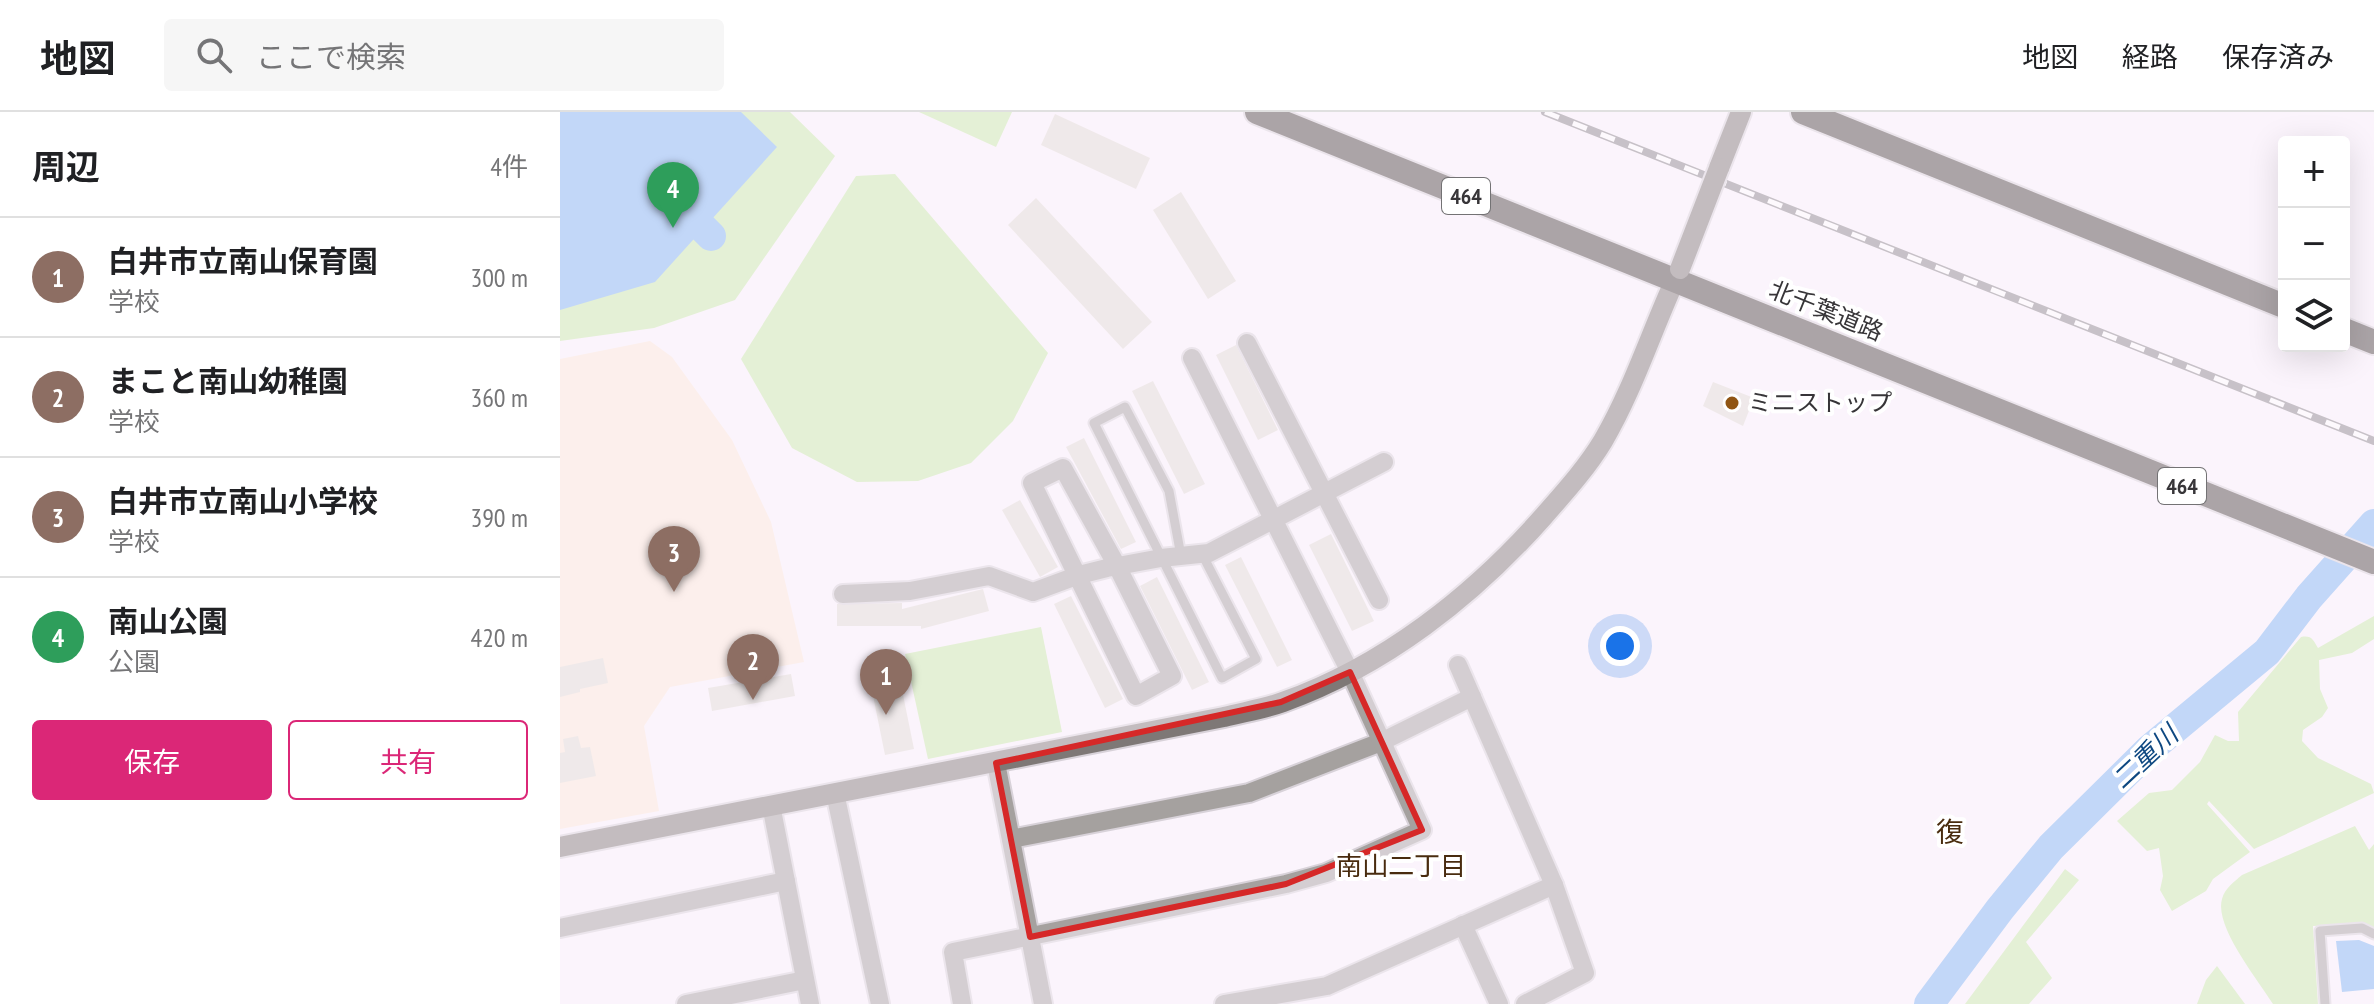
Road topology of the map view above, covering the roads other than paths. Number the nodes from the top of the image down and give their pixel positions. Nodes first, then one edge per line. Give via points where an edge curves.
1 (1257, 112) edge
2 (1741, 112) edge
3 (1803, 112) edge
4 (1836, 118) edge
5 (1677, 275) junction
6 (2278, 304) edge
7 (2350, 332) edge
8 (2374, 342) edge
9 (1247, 343) dead end
10 (1192, 358) dead end
11 (1384, 462) dead end
12 (1325, 493) junction
13 (1275, 520) junction
14 (1202, 554) junction
15 (1181, 556) junction
16 (1161, 558) junction
17 (2374, 562) edge
18 (1117, 566) junction
19 (1079, 575) junction
20 (843, 594) dead end
21 (1379, 600) dead end
22 (1458, 665) dead end
23 (1350, 672) junction
24 (1472, 697) junction
25 (1381, 742) junction
26 (996, 763) junction
27 (835, 793) junction
28 (771, 805) junction
29 (1011, 839) junction
30 (560, 847) edge
31 (786, 881) junction
32 (1554, 885) junction
33 (1463, 925) junction
34 (560, 928) edge
35 (2374, 934) edge
36 (1030, 937) junction
37 (805, 980) junction
38 (686, 1004) edge
39 (810, 1004) edge
40 (880, 1004) edge
41 (962, 1004) edge
42 (1043, 1004) edge
43 (1224, 1004) edge
44 (1499, 1004) edge
45 (1525, 1004) edge
46 (2325, 1004) edge

1 - 5 highway, 北千葉道路 / 464
2 - 5 street, bridge
3 - 4 highway
4 - 6 highway
5 - 17 highway, 北千葉道路 / 464
5 - 23 street via 1633,384 1602,443 1569,487 1471,592
7 - 8 highway
9 - 12 street
10 - 13 street
11 - 12 street
12 - 13 street
12 - 21 street
13 - 14 street
13 - 23 street
14 - 15 street
14 - 16 lane via 1256,659 1222,678
15 - 16 street
15 - 16 lane via 1169,491 1125,407 1094,423
16 - 18 street
18 - 19 street
18 - 19 street via 1063,468 1032,483
18 - 19 street via 1172,676 1136,696
19 - 20 street via 1033,592 989,576 910,591
22 - 24 street
23 - 25 street
23 - 26 street via 1281,702 1224,717
24 - 25 street
24 - 32 street
25 - 29 street via 1249,793
25 - 36 street via 1422,830 1326,873 1286,884
26 - 27 street
26 - 29 street
27 - 28 street
27 - 40 street
28 - 30 street
28 - 31 street
29 - 36 street
31 - 34 street
31 - 37 street
32 - 33 street
32 - 45 street via 1585,973
33 - 43 street via 1327,986
33 - 44 street
35 - 46 lane via 2362,928 2320,931
36 - 41 street via 953,952
36 - 42 street
37 - 38 street
37 - 39 street

